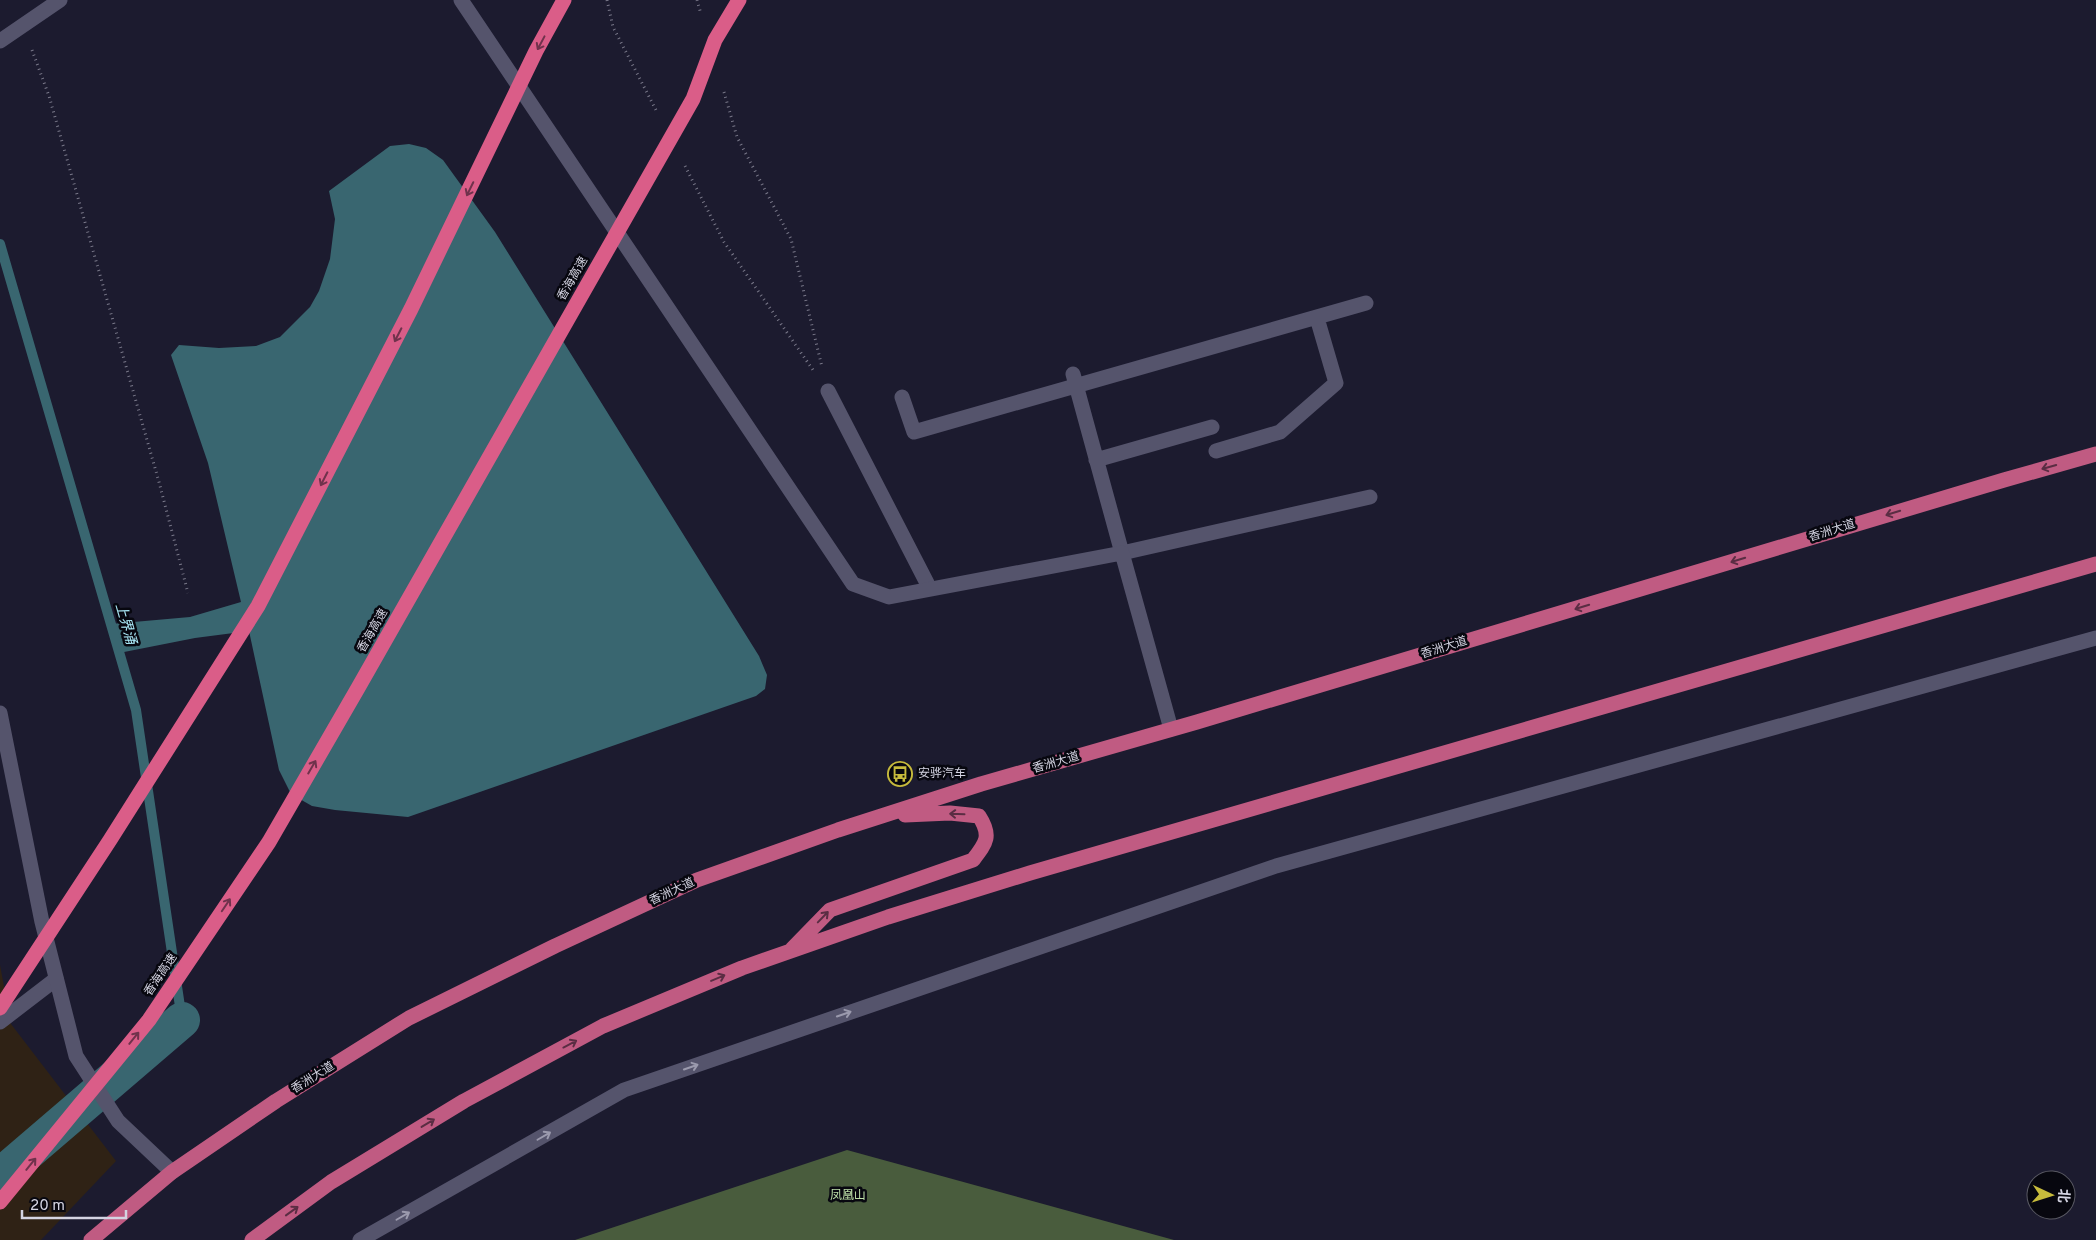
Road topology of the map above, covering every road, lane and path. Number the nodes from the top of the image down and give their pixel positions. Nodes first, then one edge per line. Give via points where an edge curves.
1 (60, 0) edge
2 (461, 0) edge
3 (564, 0) edge
4 (607, 0) edge
5 (696, 0) edge
6 (739, 0) edge
7 (749, 0) edge
8 (702, 18) dead end
9 (24, 26) junction
10 (715, 40) junction
11 (0, 41) edge
12 (724, 91) dead end
13 (657, 113) dead end
14 (684, 164) dead end
15 (1366, 303) dead end
16 (1317, 318) junction
17 (1074, 380) junction
18 (828, 391) junction
19 (902, 397) dead end
20 (1212, 428) dead end
21 (1216, 451) dead end
22 (2096, 454) edge
23 (1096, 460) junction
24 (1370, 497) dead end
25 (1122, 554) junction
26 (2096, 564) edge
27 (927, 583) dead end
28 (188, 593) dead end
29 (2096, 638) edge
30 (0, 713) edge
31 (1171, 729) junction
32 (882, 816) junction
33 (790, 952) junction
34 (56, 979) junction
35 (0, 1008) edge
36 (0, 1022) edge
37 (172, 1172) junction
38 (0, 1202) edge
39 (91, 1240) edge
40 (252, 1240) edge
41 (360, 1240) edge

1 - 9 street
2 - 25 street via 853,584 889,597
3 -> 35 highway via 411,309 258,606
4 - 13 path via 613,27
5 - 8 path
6 - 10 highway
7 - 10 highway
9 - 11 street
9 - 28 path via 49,96
38 -> 10 highway, 香海高速 via 149,1020 268,842 692,99
12 - 18 path via 737,137 791,239
14 - 18 path via 724,242
15 - 16 street
16 - 17 street
16 - 21 street via 1336,384 1280,432
17 - 19 street via 914,432
17 - 23 street
18 - 27 street
20 - 23 street
22 -> 31 highway, 香洲大道
23 - 25 street
24 - 25 street
25 - 31 street
26 - 33 highway via 1048,868 888,916
41 -> 29 street via 624,1090 1276,866
30 - 34 street
31 - 32 highway, 香洲大道
33 -> 32 highway via 830,910 973,860 985,843 986,828 979,816 933,813
32 - 37 highway, 香洲大道 via 697,880 409,1018 276,1101
40 -> 33 highway via 331,1182 456,1106 604,1026 742,968
34 - 36 street
34 - 37 street via 76,1056 118,1121
37 - 39 highway, 香洲大道

